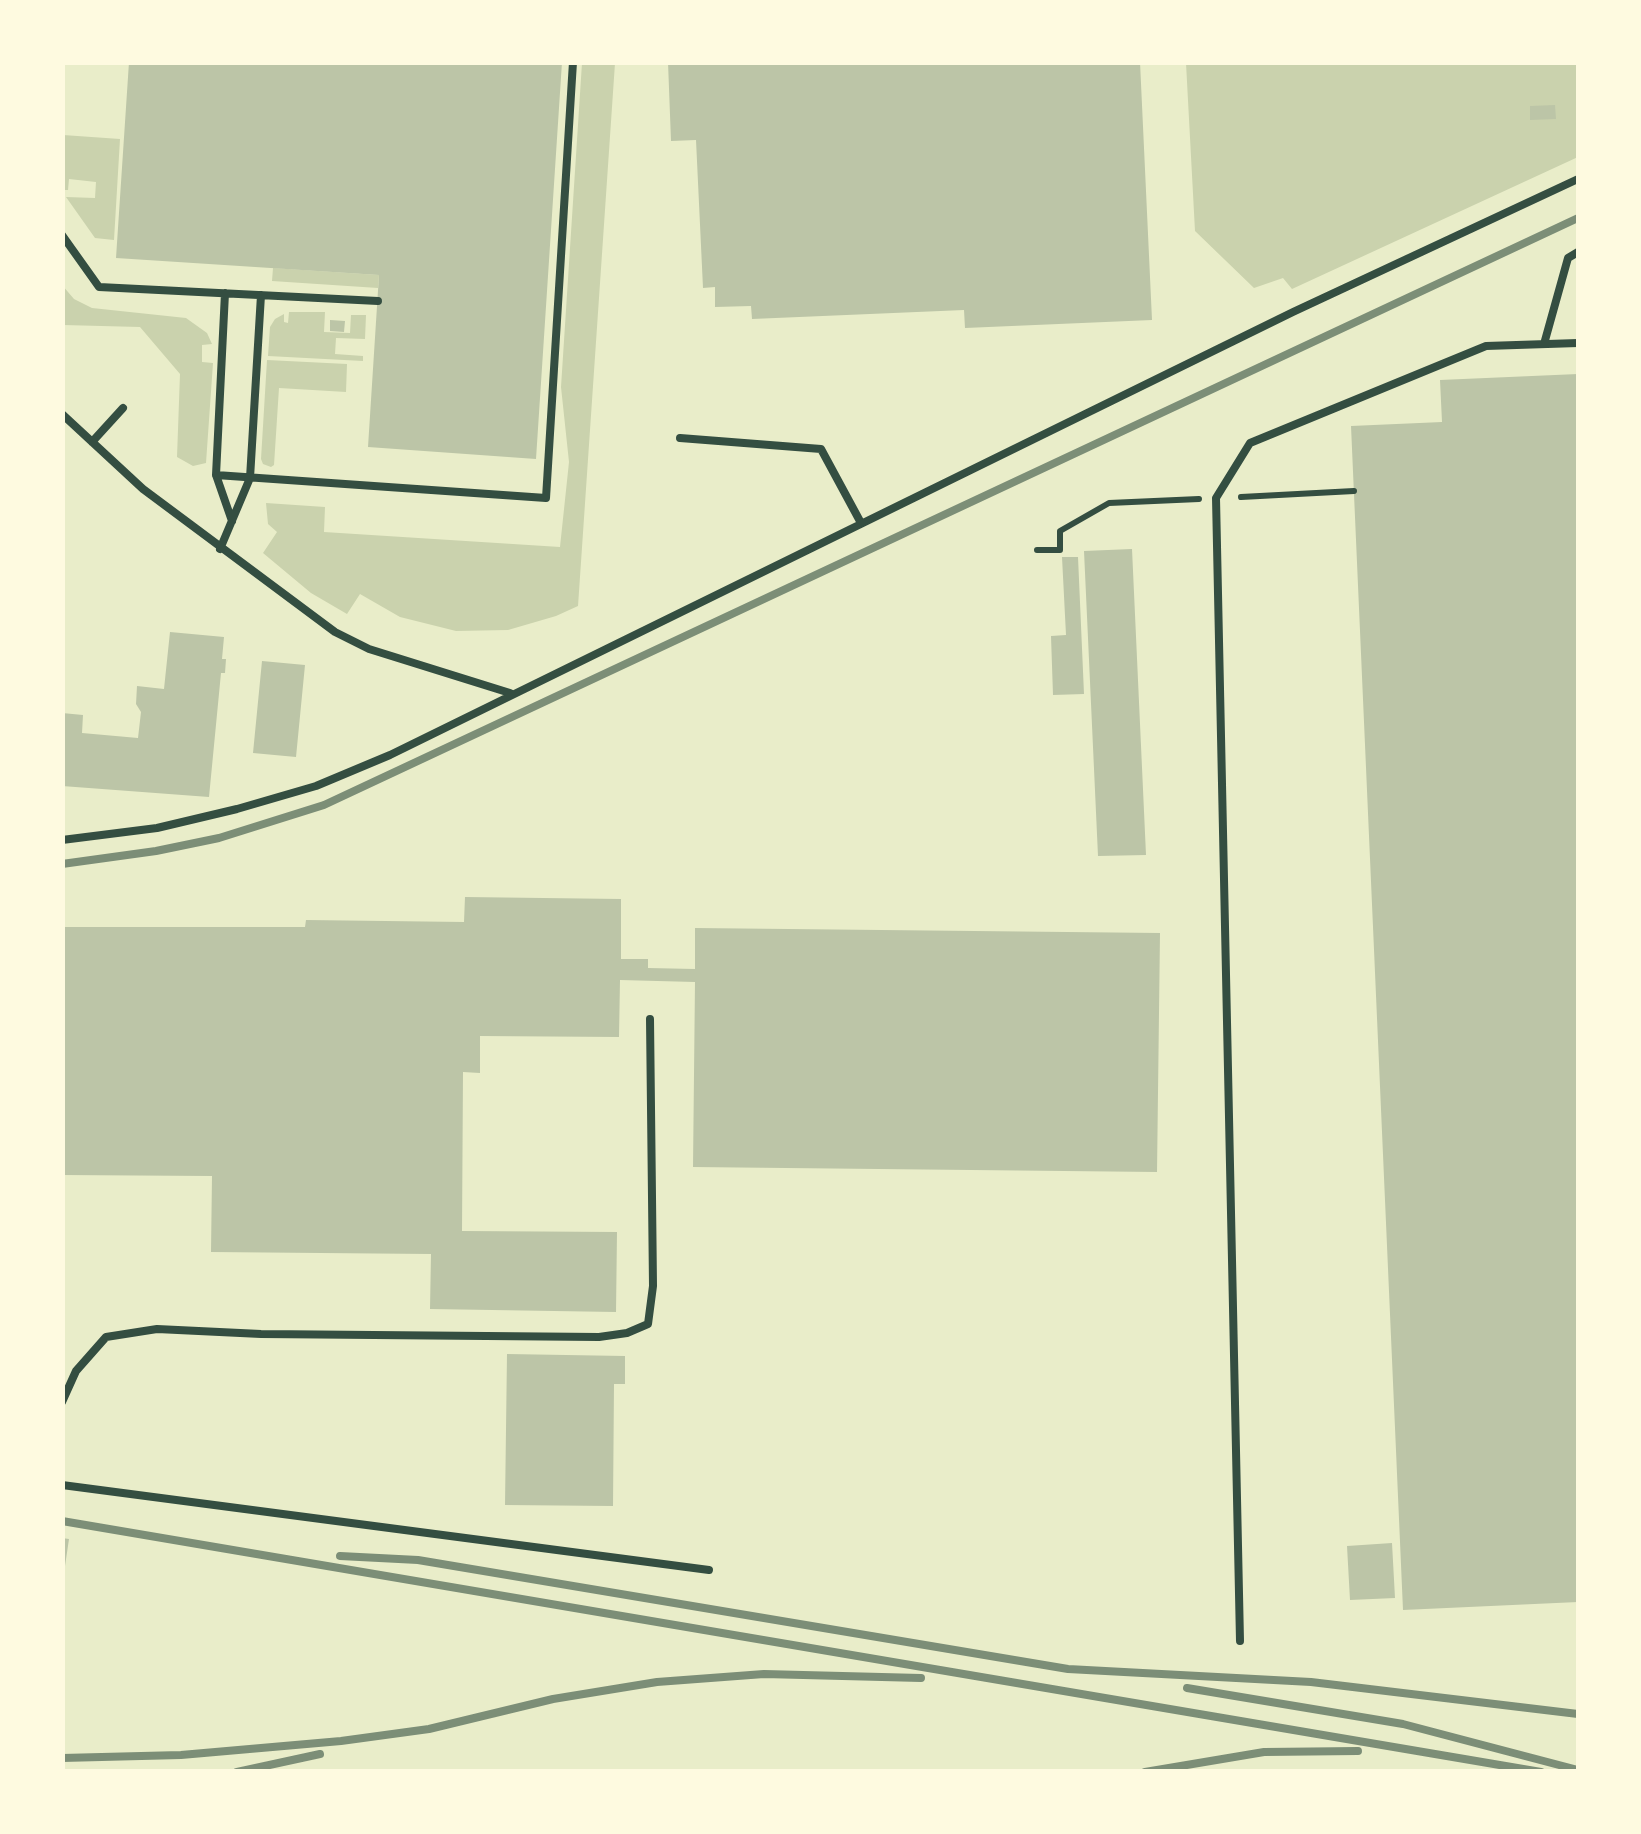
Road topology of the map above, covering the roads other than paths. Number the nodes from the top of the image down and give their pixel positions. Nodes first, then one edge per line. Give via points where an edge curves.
1 (573, 62) edge
2 (1578, 179) edge
3 (62, 235) edge
4 (1578, 252) edge
5 (225, 293) junction
6 (261, 295) junction
7 (378, 300) dead end
8 (1578, 343) edge
9 (1544, 344) junction
10 (123, 408) dead end
11 (62, 414) edge
12 (680, 438) dead end
13 (92, 442) junction
14 (216, 475) junction
15 (250, 478) junction
16 (232, 521) junction
17 (861, 522) junction
18 (220, 549) junction
19 (510, 693) junction
20 (62, 840) edge
21 (650, 1019) dead end
22 (62, 1402) edge
23 (62, 1486) edge
24 (709, 1570) dead end
25 (1240, 1641) dead end

1 - 15 lane via 546,498
2 - 17 lane
3 - 5 lane via 98,287
4 - 9 lane via 1568,258
5 - 6 lane
5 - 14 lane
6 - 7 lane
6 - 15 lane
8 - 9 lane
9 - 25 lane via 1486,346 1250,443 1216,498
10 - 13 lane
11 - 13 lane
12 - 17 lane via 821,449
13 - 18 lane
14 - 15 lane
14 - 16 lane
15 - 16 lane
16 - 18 lane
17 - 19 lane
18 - 19 lane via 370,650
19 - 20 lane via 453,726 316,786 158,828
21 - 22 lane via 648,1324 600,1337 157,1329 106,1337 76,1370
23 - 24 lane

